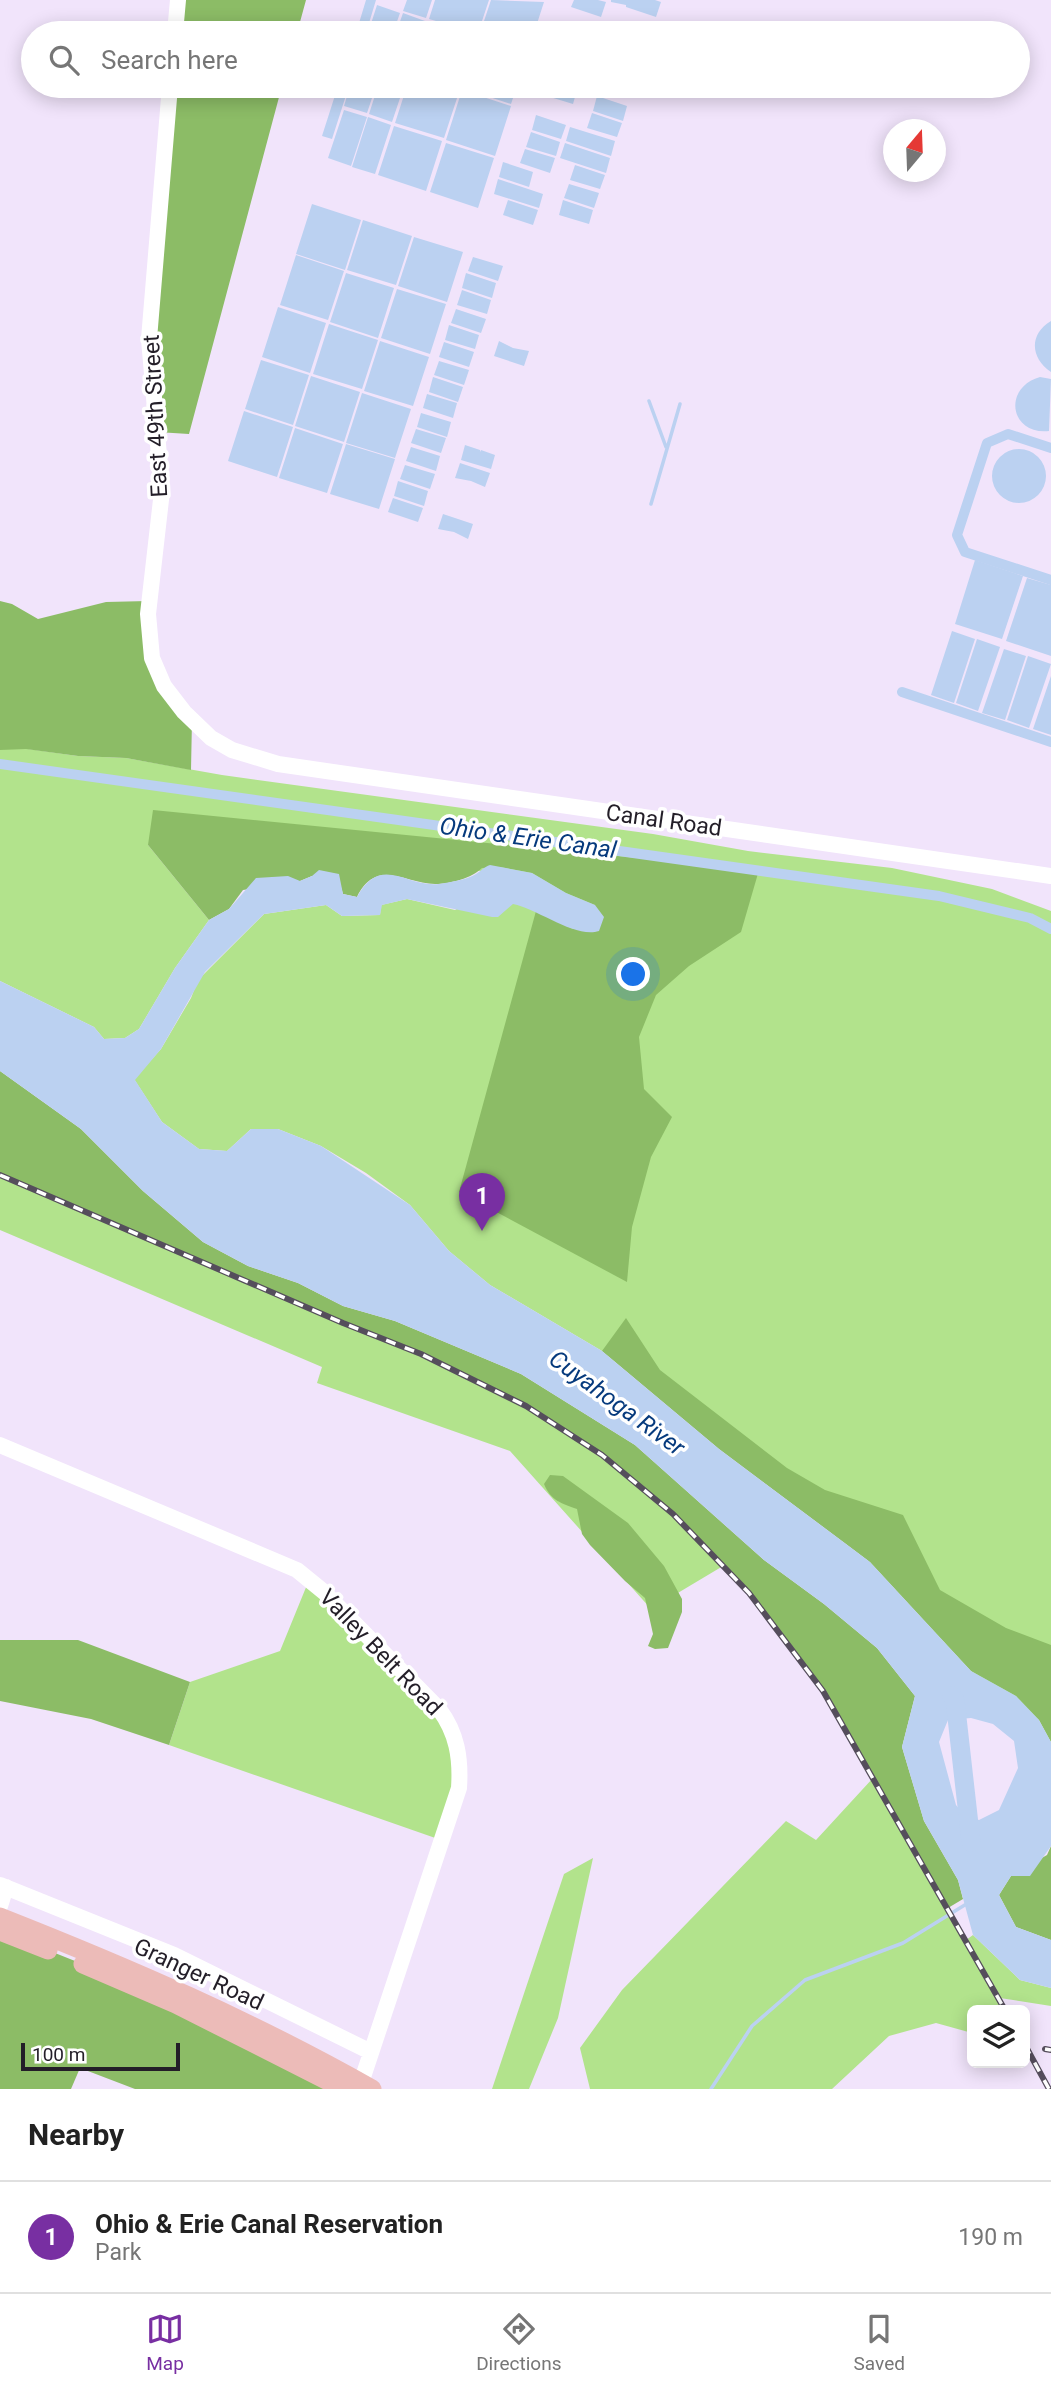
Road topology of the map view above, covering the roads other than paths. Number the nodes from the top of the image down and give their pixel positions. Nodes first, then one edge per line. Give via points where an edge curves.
1 (178, 0) edge
2 (176, 21) edge
3 (169, 98) edge
4 (278, 764) joint
5 (1051, 876) edge
6 (0, 1445) edge
7 (3, 1886) edge
8 (0, 1906) edge
9 (0, 1917) edge
10 (0, 1931) edge
11 (371, 2052) junction
12 (359, 2087) edge

1 - 2 street
3 - 4 street, East 49th Street via 149,339 162,491 148,614 152,657 164,685 211,738 232,750
4 - 5 street, Canal Road
6 - 11 street, Valley Belt Road via 297,1570 324,1592 450,1724 460,1762 459,1788
7 - 8 street, Granger Road
7 - 11 street, Granger Road via 174,1955
9 - 12 main road, Granger Road via 209,2004 310,2055
10 - 12 main road, Granger Road
11 - 12 street, Valley Belt Road

